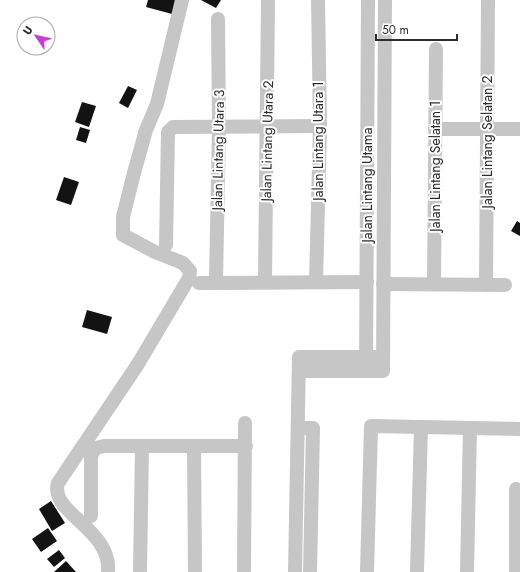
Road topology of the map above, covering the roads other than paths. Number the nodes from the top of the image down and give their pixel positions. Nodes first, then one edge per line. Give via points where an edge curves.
1 (182, 0) edge
2 (268, 0) edge
3 (318, 0) edge
4 (368, 0) edge
5 (385, 0) edge
6 (488, 0) edge
7 (218, 19) dead end
8 (436, 49) dead end
9 (384, 121) junction
10 (368, 122) junction
11 (219, 126) junction
12 (320, 126) junction
13 (267, 127) junction
14 (435, 129) junction
15 (488, 129) junction
16 (520, 129) edge
17 (166, 245) dead end
18 (216, 281) junction
19 (199, 282) dead end
20 (265, 282) junction
21 (316, 282) junction
22 (367, 282) junction
23 (383, 284) junction
24 (434, 284) junction
25 (486, 284) junction
26 (505, 285) dead end
27 (366, 364) junction
28 (245, 424) dead end
29 (421, 427) junction
30 (298, 428) junction
31 (470, 428) junction
32 (520, 429) edge
33 (246, 446) junction
34 (142, 447) junction
35 (194, 447) junction
36 (517, 496) edge
37 (91, 516) dead end
38 (108, 572) edge
39 (140, 572) edge
40 (195, 572) edge
41 (244, 572) edge
42 (296, 572) edge
43 (310, 572) edge
44 (367, 572) edge
45 (417, 572) edge
46 (467, 572) edge
47 (516, 572) edge

1 - 38 street via 157,104 146,130 134,172 122,231 137,243 183,263 190,271 189,278 138,364 58,483 56,490 59,500 96,536 107,561
2 - 13 street, Jalan Lintang Utara 2
3 - 12 street, Jalan Lintang Utara 1
4 - 10 street, Jalan Lintang Utama
5 - 9 street, Jalan Lintang Utama
6 - 15 street, Jalan Lintang Selatan 2
7 - 11 street, Jalan Lintang Utara 3
8 - 14 street, Jalan Lintang Selatan 1
9 - 10 street
9 - 23 street, Jalan Lintang Utama
10 - 22 street, Jalan Lintang Utama
11 - 13 street
11 - 17 street via 169,129
11 - 18 street, Jalan Lintang Utara 3
12 - 13 street
12 - 21 street, Jalan Lintang Utara 1
13 - 20 street, Jalan Lintang Utara 2
14 - 15 street
14 - 24 street, Jalan Lintang Selatan 1
15 - 16 street
15 - 25 street, Jalan Lintang Selatan 2
18 - 19 street
18 - 20 street
20 - 21 street
21 - 22 street
22 - 27 street, Jalan Lintang Utama
23 - 24 street
23 - 27 street, Jalan Lintang Utama via 383,364
24 - 25 street
25 - 26 street
27 - 30 street via 299,364
28 - 33 street
29 - 31 street
29 - 44 street via 371,426
29 - 45 street
30 - 42 street
30 - 43 street via 313,428
31 - 32 street
31 - 46 street
33 - 35 street
33 - 41 street
34 - 35 street
34 - 37 street via 96,448 91,455
34 - 39 street
35 - 40 street
36 - 47 street

